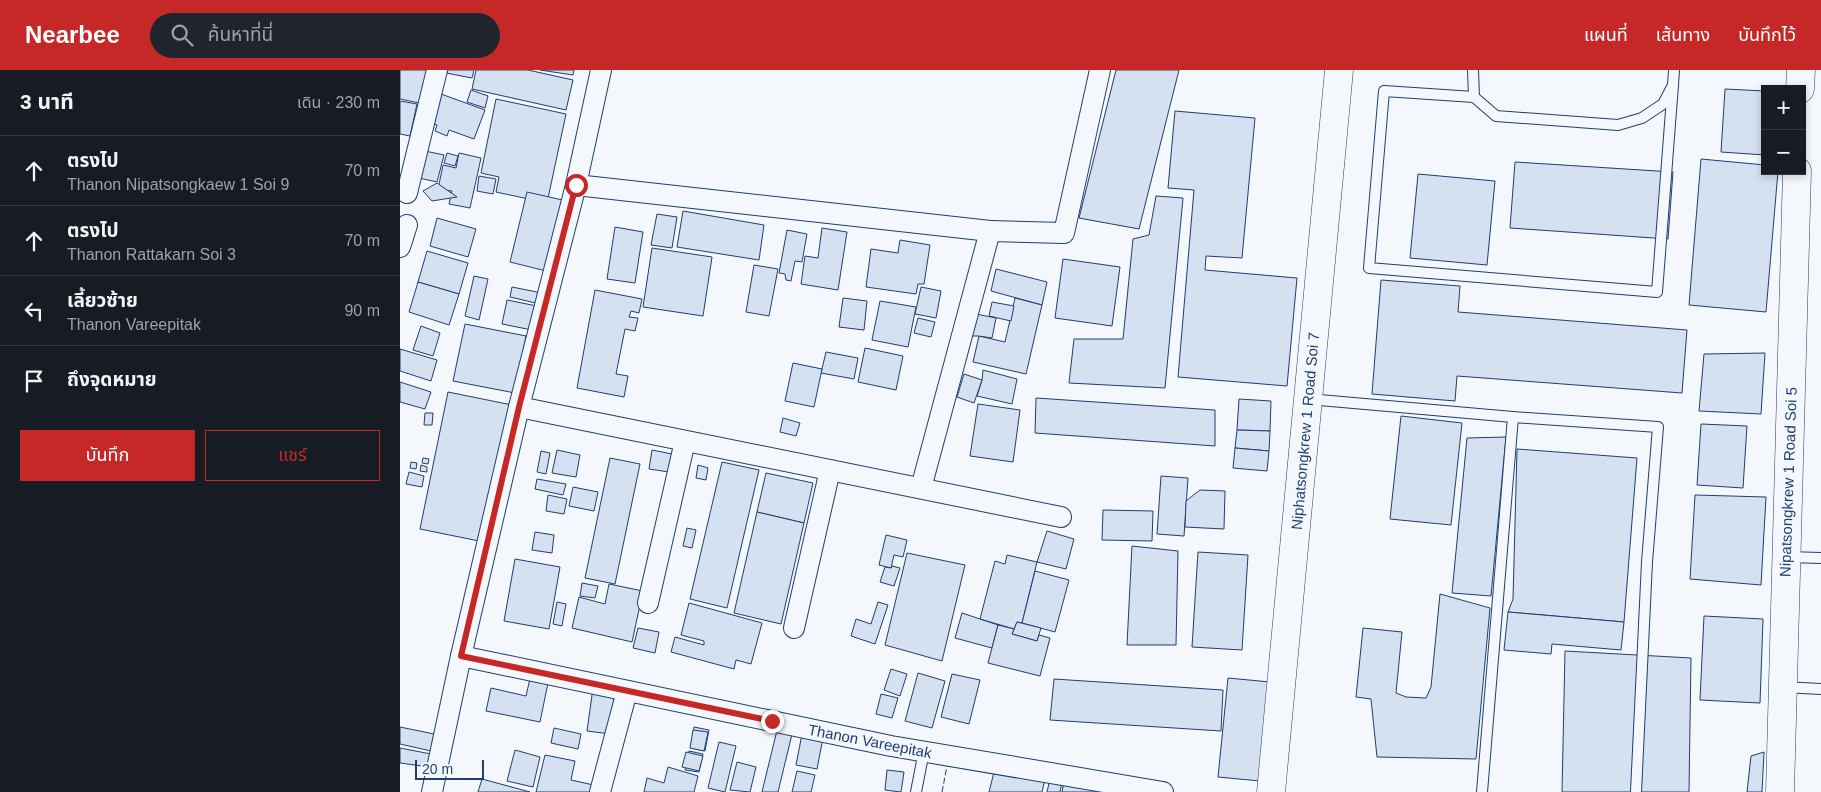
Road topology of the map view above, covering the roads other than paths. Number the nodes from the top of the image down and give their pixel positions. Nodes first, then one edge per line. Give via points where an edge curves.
1 (437, 70) edge
2 (601, 70) edge
3 (1100, 70) edge
4 (1339, 70) edge
5 (1473, 70) edge
6 (1674, 70) edge
7 (1800, 70) edge
8 (1673, 85) junction
9 (1800, 85) edge
10 (1474, 97) junction
11 (1798, 175) edge
12 (576, 185) junction
13 (407, 193) dead end
14 (407, 225) dead end
15 (990, 231) junction
16 (400, 247) edge
17 (1308, 398) junction
18 (519, 407) junction
19 (1513, 417) junction
20 (685, 441) junction
21 (830, 470) junction
22 (921, 488) junction
23 (1061, 517) dead end
24 (1786, 557) junction
25 (1821, 558) edge
26 (648, 604) dead end
27 (794, 628) dead end
28 (461, 656) junction
29 (1782, 687) junction
30 (1821, 689) edge
31 (627, 691) junction
32 (924, 751) junction
33 (432, 792) edge
34 (600, 792) edge
35 (916, 792) edge
36 (1163, 792) edge
37 (1271, 792) edge
38 (1482, 792) edge
39 (1636, 792) edge
40 (1780, 792) edge

1 - 13 street
2 - 12 street
3 - 15 street via 1064,233
4 - 17 street, Niphatsongkrew 1 Road Soi 7
5 - 10 lane
6 - 8 lane
7 - 9 street
8 - 10 lane via 1663,104 1642,118 1618,125 1496,116
8 - 10 lane via 1657,292 1369,268 1384,91
11 - 24 street, Nipatsongkrew 1 Road Soi 5
12 - 15 street
12 - 18 street
14 - 16 street
15 - 22 street
17 - 19 lane
17 - 37 street, Niphatsongkrew 1 Road Soi 7
18 - 20 street
18 - 28 street
19 - 38 lane
19 - 39 lane via 1658,427 1647,562
20 - 21 street
20 - 26 street
21 - 22 street
21 - 27 street
22 - 23 street
24 - 25 lane
24 - 29 street, Nipatsongkrew 1 Road Soi 5
28 - 31 street, Thanon Vareepitak
28 - 33 street
29 - 30 lane
29 - 40 street, Nipatsongkrew 1 Road Soi 5
31 - 32 street, Thanon Vareepitak
31 - 34 street
32 - 35 lane
32 - 36 street, Thanon Vareepitak

